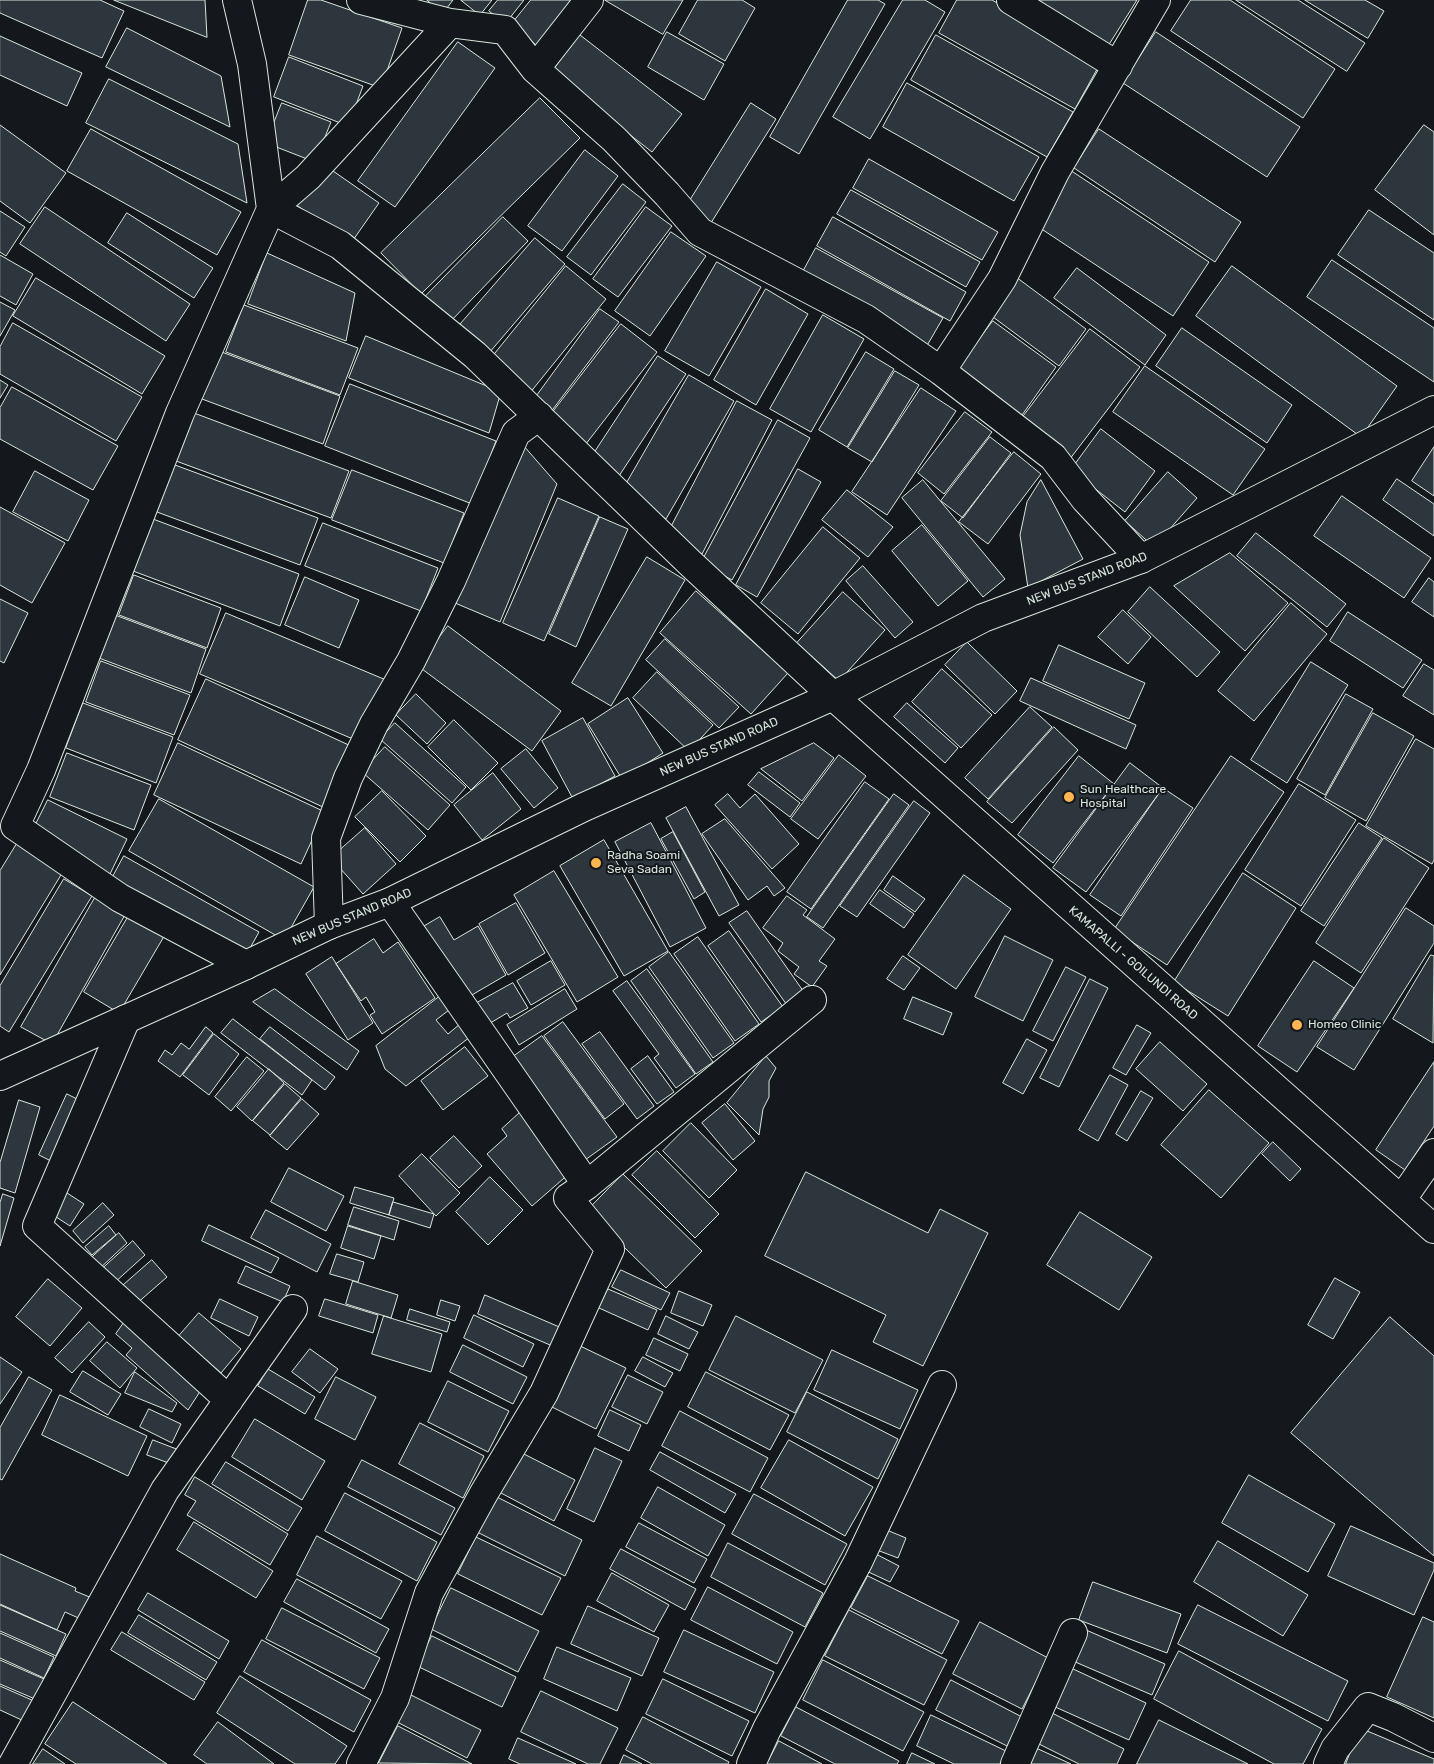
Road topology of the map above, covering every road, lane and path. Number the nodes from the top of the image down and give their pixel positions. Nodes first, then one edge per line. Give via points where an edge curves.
1 (237, 0) edge
2 (361, 0) edge
3 (589, 0) edge
4 (1011, 0) edge
5 (1156, 0) edge
6 (450, 23) junction
7 (1118, 66) junction
8 (535, 68) junction
9 (271, 209) junction
10 (941, 371) junction
11 (1434, 410) edge
12 (539, 416) junction
13 (1141, 559) junction
14 (833, 696) junction
15 (390, 902) junction
16 (329, 925) junction
17 (246, 965) junction
18 (812, 1000) dead end
19 (126, 1019) junction
20 (0, 1076) edge
21 (1434, 1153) edge
22 (587, 1185) junction
23 (1402, 1199) junction
24 (1434, 1229) edge
25 (293, 1309) dead end
26 (942, 1385) dead end
27 (229, 1400) junction
28 (1074, 1633) dead end
29 (1434, 1738) edge
30 (12, 1764) edge
31 (361, 1764) edge
32 (751, 1764) edge
33 (1015, 1764) edge
34 (1328, 1764) edge

1 - 9 main road via 252,64
2 - 6 main road
3 - 8 main road
4 - 7 main road
5 - 7 main road
6 - 8 main road via 505,30
6 - 9 main road via 308,177
7 - 10 main road via 1055,172 1002,279
8 - 10 main road via 614,139 700,232 866,319
9 - 12 main road, KAMAPALLI - GOILUNDI ROAD via 340,245 476,355
9 - 17 main road via 180,413 41,770 15,826 120,898
10 - 13 main road via 1053,457 1085,499
11 - 13 main road, NEW BUS STAND ROAD
12 - 14 main road, KAMAPALLI - GOILUNDI ROAD
12 - 16 main road via 516,434 412,661 374,724 348,778 326,838
13 - 14 main road, NEW BUS STAND ROAD via 983,618
14 - 15 main road, NEW BUS STAND ROAD via 584,807
14 - 23 main road, KAMAPALLI - GOILUNDI ROAD
15 - 16 main road, NEW BUS STAND ROAD
15 - 22 main road
16 - 17 main road, NEW BUS STAND ROAD
17 - 19 main road, NEW BUS STAND ROAD
18 - 22 main road
19 - 20 main road, NEW BUS STAND ROAD
19 - 27 main road via 37,1226
21 - 23 main road
22 - 31 main road via 568,1198 610,1249 544,1393 429,1593 395,1698
23 - 24 main road, KAMAPALLI - GOILUNDI ROAD
25 - 27 main road
26 - 32 main road via 858,1562
27 - 30 main road via 165,1490
28 - 33 main road
29 - 34 main road via 1368,1707

